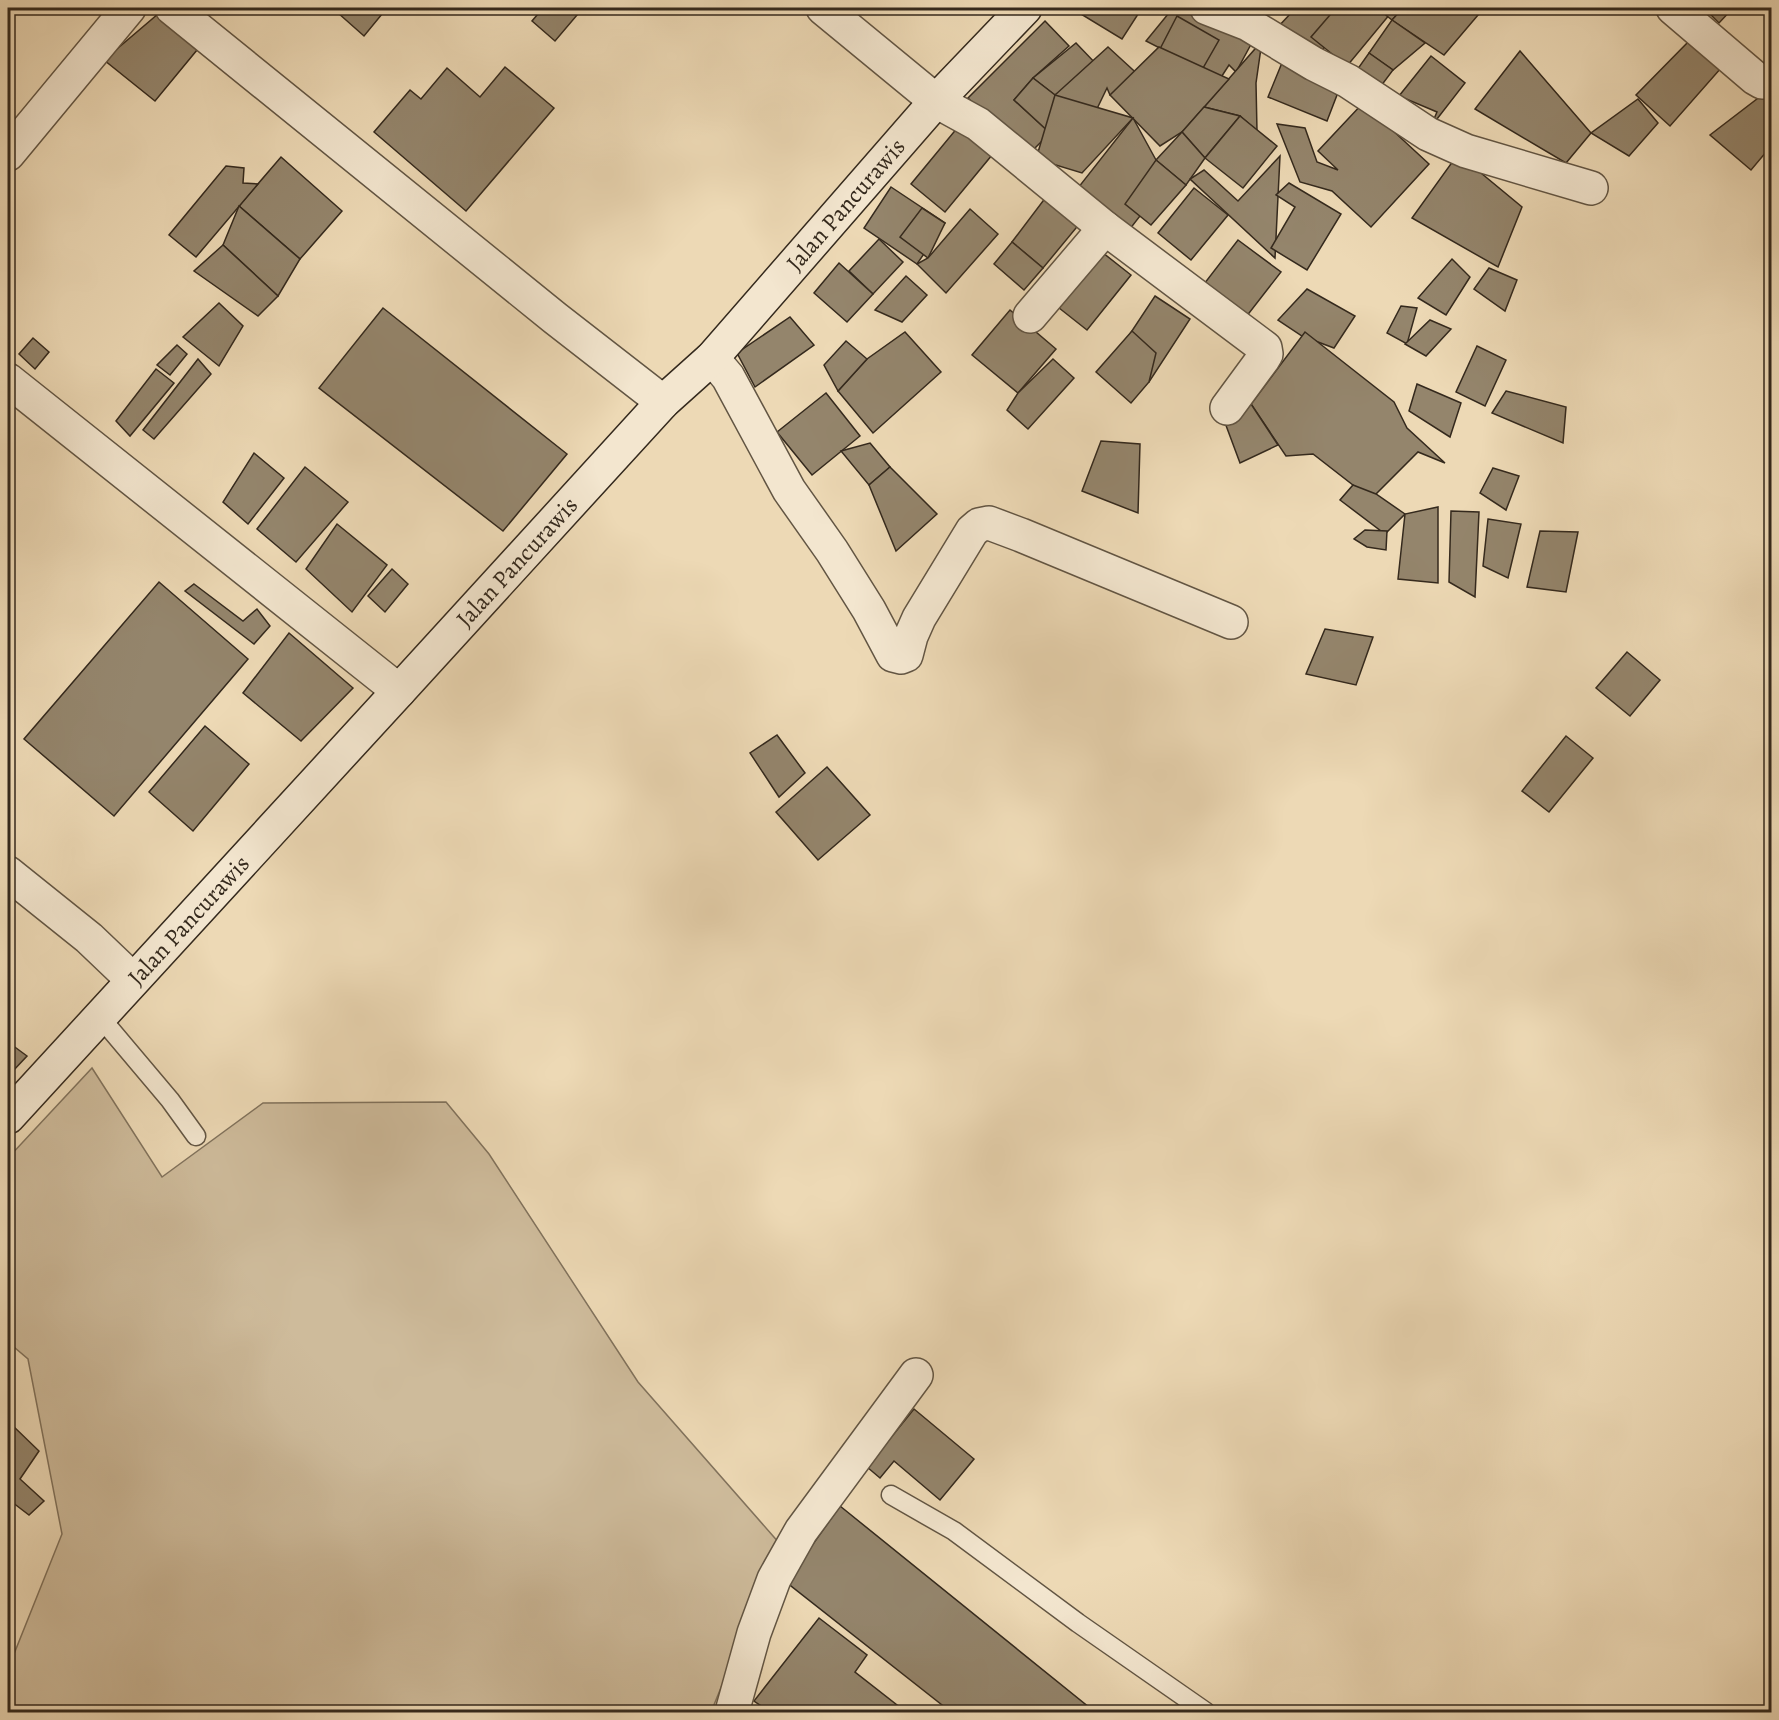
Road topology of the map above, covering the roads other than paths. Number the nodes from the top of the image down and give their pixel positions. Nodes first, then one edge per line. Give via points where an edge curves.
1 (129, 8) edge
2 (172, 8) edge
3 (823, 8) edge
4 (1025, 8) edge
5 (1207, 8) edge
6 (1673, 8) edge
7 (1772, 82) edge
8 (936, 101) junction
9 (8, 154) edge
10 (1591, 188) dead end
11 (1106, 228) junction
12 (1030, 316) dead end
13 (712, 358) junction
14 (8, 380) edge
15 (663, 402) junction
16 (1227, 408) dead end
17 (1231, 622) dead end
18 (399, 691) junction
19 (8, 873) edge
20 (133, 980) junction
21 (100, 1017) junction
22 (8, 1117) edge
23 (196, 1137) dead end
24 (916, 1375) dead end
25 (891, 1495) dead end
26 (1199, 1710) edge
27 (732, 1713) edge

1 - 9 street
2 - 15 street
3 - 8 street
4 - 8 street, Jalan Pancurawis
5 - 10 street via 1248,24 1348,81 1428,134 1466,151
6 - 7 street via 1755,78
8 - 11 street via 978,124
8 - 13 street, Jalan Pancurawis
11 - 12 street
11 - 16 street via 1265,348 1263,359
13 - 15 street, Jalan Pancurawis
13 - 17 street via 728,377 789,490 832,551 893,655 906,655 919,618 972,531 983,523
14 - 18 street
15 - 18 street, Jalan Pancurawis
18 - 20 street, Jalan Pancurawis
19 - 20 street via 89,938
20 - 21 street, Jalan Pancurawis
21 - 22 street, Jalan Pancurawis
21 - 23 lane
24 - 27 street via 801,1531 774,1579
25 - 26 lane via 954,1531

